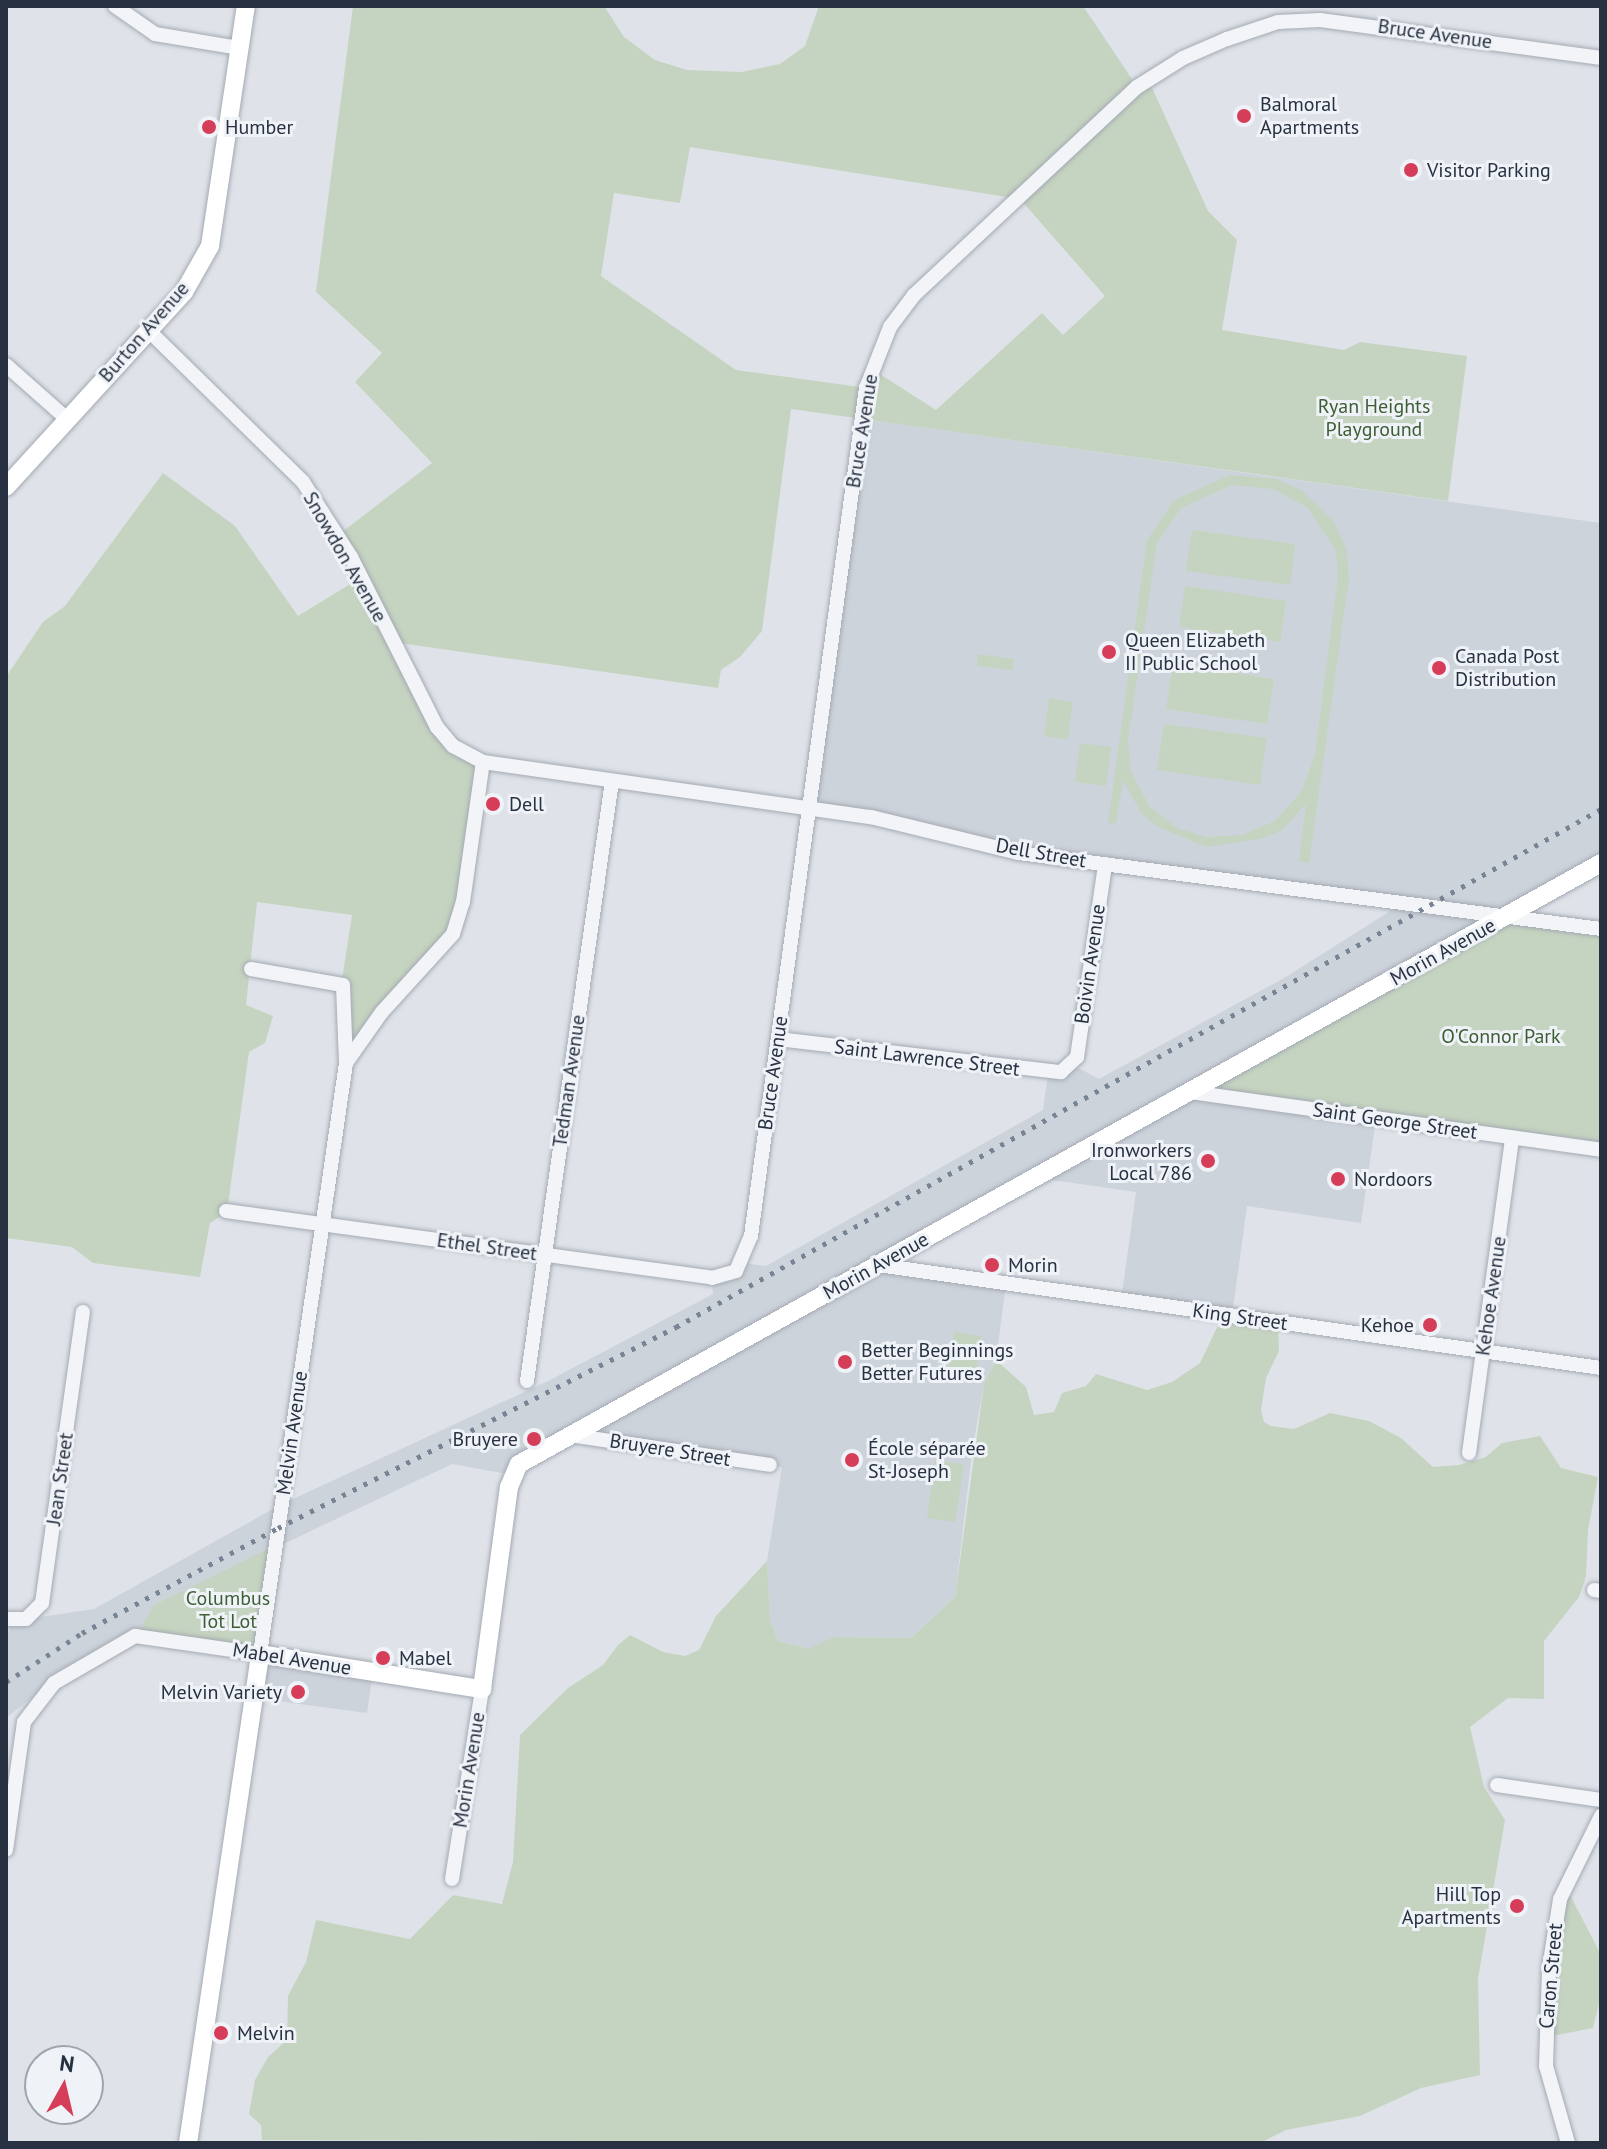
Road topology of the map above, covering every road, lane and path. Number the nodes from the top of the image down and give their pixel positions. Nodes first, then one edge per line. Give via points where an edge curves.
1 (115, 6) edge
2 (246, 6) edge
3 (240, 48) junction
4 (1601, 58) edge
5 (150, 332) junction
6 (6, 365) edge
7 (66, 418) junction
8 (6, 487) edge
9 (483, 762) junction
10 (612, 781) junction
11 (808, 808) junction
12 (1601, 863) edge
13 (1105, 864) junction
14 (1508, 915) junction
15 (1601, 929) edge
16 (251, 969) dead end
17 (778, 1039) junction
18 (346, 1063) junction
19 (1072, 1064) joint
20 (1190, 1092) junction
21 (1512, 1138) junction
22 (1601, 1150) edge
23 (226, 1211) dead end
24 (323, 1222) junction
25 (545, 1255) junction
26 (743, 1262) joint
27 (878, 1265) junction
28 (83, 1312) dead end
29 (1483, 1351) junction
30 (1601, 1368) edge
31 (527, 1381) dead end
32 (570, 1435) junction
33 (1469, 1453) dead end
34 (770, 1465) dead end
35 (6, 1619) edge
36 (260, 1654) junction
37 (482, 1689) junction
38 (1497, 1785) dead end
39 (1601, 1800) edge
40 (1601, 1816) edge
41 (6, 1850) edge
42 (452, 1879) dead end
43 (188, 2143) edge
44 (1568, 2143) edge

1 - 3 street via 155,34
2 - 3 street, Burton Avenue
3 - 5 street, Burton Avenue via 210,246 184,292
4 - 11 street, Bruce Avenue via 1320,20 1278,22 1227,39 1137,87 914,295 879,348 866,388
5 - 7 street, Burton Avenue
5 - 9 street, Snowdon Avenue via 303,482 351,557 437,727 453,746
6 - 7 street
7 - 8 street, Burton Avenue
9 - 10 street, Dell Street
9 - 18 street, Melvin Avenue via 463,902 453,934 382,1012
10 - 11 street, Dell Street
10 - 25 street, Tedman Avenue
11 - 13 street, Dell Street via 901,823 1019,853
11 - 17 street, Bruce Avenue
12 - 14 street, Morin Avenue
13 - 14 street, Dell Street
13 - 19 street, Boivin Avenue
14 - 15 street, Dell Street
14 - 20 street, Morin Avenue
16 - 18 street via 343,985
17 - 19 street, Saint Lawrence Street via 1048,1074
17 - 26 street, Bruce Avenue
18 - 24 street, Melvin Avenue
20 - 21 street, Saint George Street
20 - 27 street, Morin Avenue
21 - 22 street, Saint George Street
21 - 29 street, Kehoe Avenue
23 - 24 street, Ethel Street
24 - 25 street, Ethel Street
24 - 36 street, Melvin Avenue
25 - 26 street, Ethel Street via 712,1278 736,1271
25 - 31 street, Tedman Avenue
27 - 29 street, King Street
27 - 32 street, Morin Avenue
28 - 35 street, Jean Street via 42,1603 26,1619
29 - 30 street, King Street
29 - 33 street, Kehoe Avenue
32 - 34 street, Bruyere Street
32 - 37 street, Morin Avenue via 530,1457 513,1474
36 - 37 street, Mabel Avenue
36 - 41 street, Mabel Avenue via 135,1636 54,1683 24,1722
36 - 43 street, Melvin Avenue
37 - 42 street, Morin Avenue
38 - 39 street
40 - 44 street, Caron Street via 1560,1899 1549,1968 1546,2066

